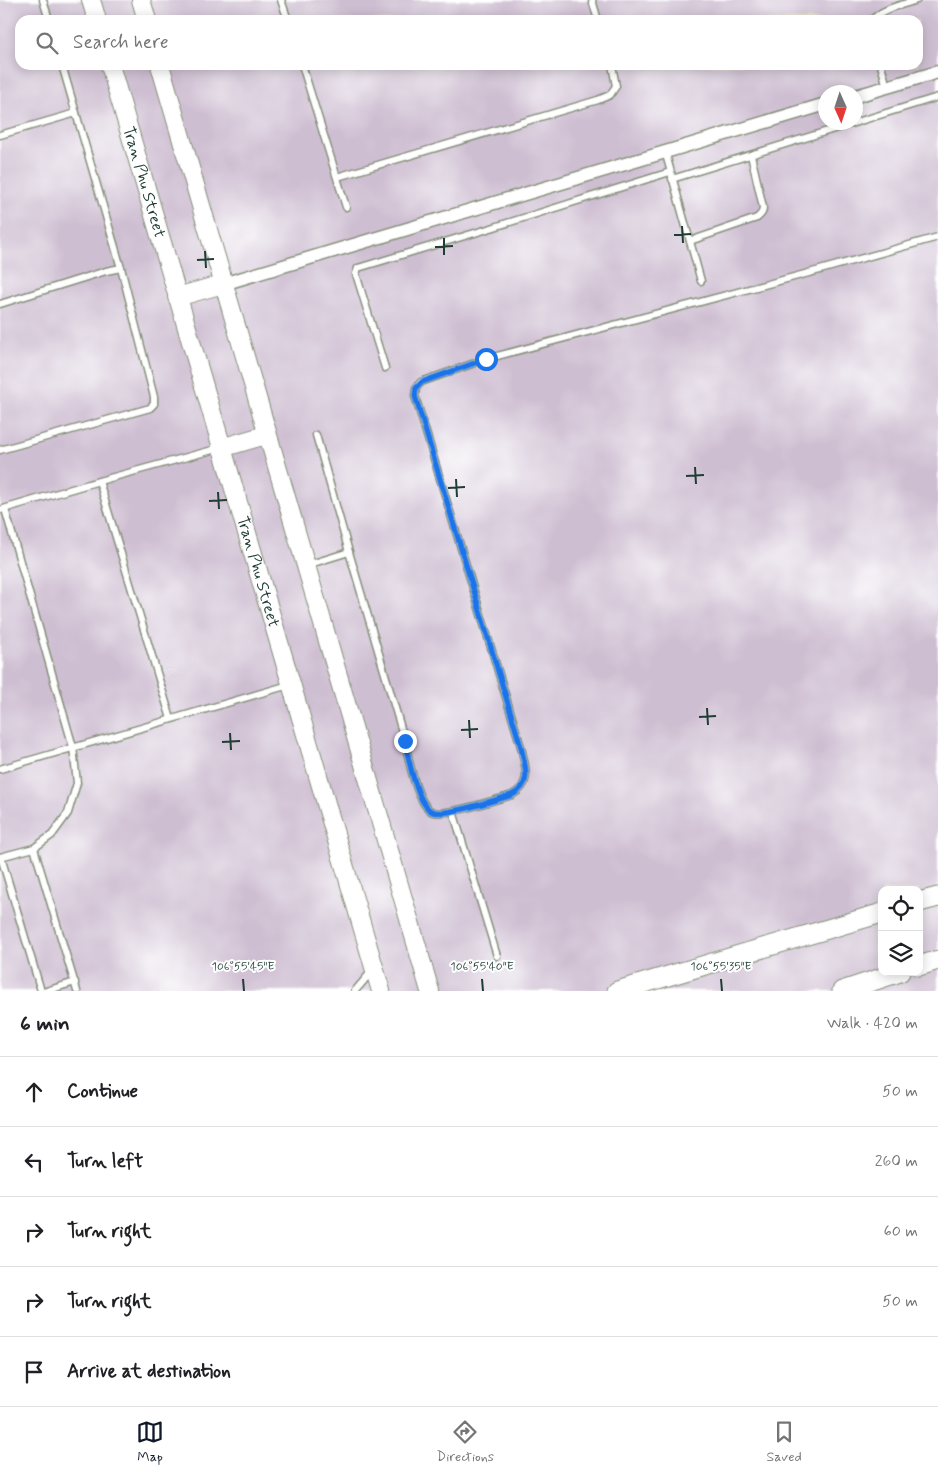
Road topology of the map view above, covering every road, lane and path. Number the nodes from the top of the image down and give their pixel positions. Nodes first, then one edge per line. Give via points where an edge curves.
1 (43, 0) edge
2 (91, 0) edge
3 (141, 0) edge
4 (281, 0) edge
5 (592, 0) edge
6 (917, 0) edge
7 (48, 15) edge
8 (96, 15) edge
9 (146, 15) edge
10 (286, 15) edge
11 (596, 15) edge
12 (877, 15) edge
13 (63, 70) edge
14 (111, 70) edge
15 (161, 70) edge
16 (304, 70) edge
17 (613, 70) edge
18 (881, 70) edge
19 (938, 72) edge
20 (886, 87) junction
21 (863, 94) edge
22 (938, 97) edge
23 (818, 106) edge
24 (76, 113) junction
25 (0, 135) edge
26 (665, 152) junction
27 (751, 155) junction
28 (670, 172) junction
29 (337, 177) junction
30 (672, 179) junction
31 (346, 207) dead end
32 (938, 236) edge
33 (690, 241) junction
34 (120, 268) junction
35 (701, 281) dead end
36 (223, 284) junction
37 (178, 297) junction
38 (0, 304) edge
39 (384, 368) dead end
40 (266, 435) junction
41 (316, 436) dead end
42 (221, 448) junction
43 (0, 450) edge
44 (99, 481) junction
45 (2, 509) edge
46 (349, 552) junction
47 (305, 565) junction
48 (291, 684) junction
49 (171, 719) junction
50 (73, 748) junction
51 (0, 769) edge
52 (452, 811) junction
53 (34, 848) junction
54 (0, 857) edge
55 (938, 897) edge
56 (923, 901) edge
57 (878, 914) edge
58 (497, 956) dead end
59 (938, 960) edge
60 (923, 965) edge
61 (374, 969) junction
62 (888, 976) edge
63 (75, 982) junction
64 (41, 991) edge
65 (46, 991) edge
66 (77, 991) edge
67 (355, 991) edge
68 (381, 991) edge
69 (430, 991) edge
70 (617, 991) edge
71 (842, 991) edge

1 - 7 lane
2 - 8 main road
3 - 9 main road
4 - 10 lane
5 - 11 lane
6 - 12 lane
13 - 24 lane
14 - 37 main road, Tran Phu Street
15 - 36 main road
16 - 29 lane
17 - 29 lane via 616,86 610,95 598,100
18 - 20 lane
19 - 20 street
20 - 21 street
22 - 27 lane
23 - 26 street
24 - 25 lane
24 - 34 lane
26 - 28 lane
26 - 36 street
27 - 30 lane
27 - 33 lane via 764,209 762,213 757,218
28 - 30 lane
28 - 39 lane via 358,268 356,274
29 - 31 lane
30 - 33 lane
32 - 52 lane via 486,359 422,382 416,388 415,396 521,747 526,775 521,790 512,795
33 - 35 lane
34 - 38 lane
34 - 43 lane via 154,404 150,408
36 - 37 main road
36 - 40 main road
37 - 42 main road, Tran Phu Street
40 - 42 main road
40 - 47 main road
41 - 46 lane
42 - 44 lane
42 - 48 main road, Tran Phu Street
44 - 45 lane
44 - 49 lane
45 - 50 lane
46 - 47 lane
46 - 52 lane via 413,779 426,807 433,812
47 - 69 main road
48 - 49 lane
48 - 61 main road, Tran Phu Street
49 - 50 lane
50 - 51 lane
50 - 53 lane via 77,783 68,813 52,835
52 - 58 lane
53 - 54 lane
53 - 63 lane
54 - 64 lane
55 - 56 main road
57 - 70 main road
59 - 60 main road
61 - 67 lane
61 - 68 main road, Tran Phu Street
62 - 71 main road
63 - 65 lane
63 - 66 lane

